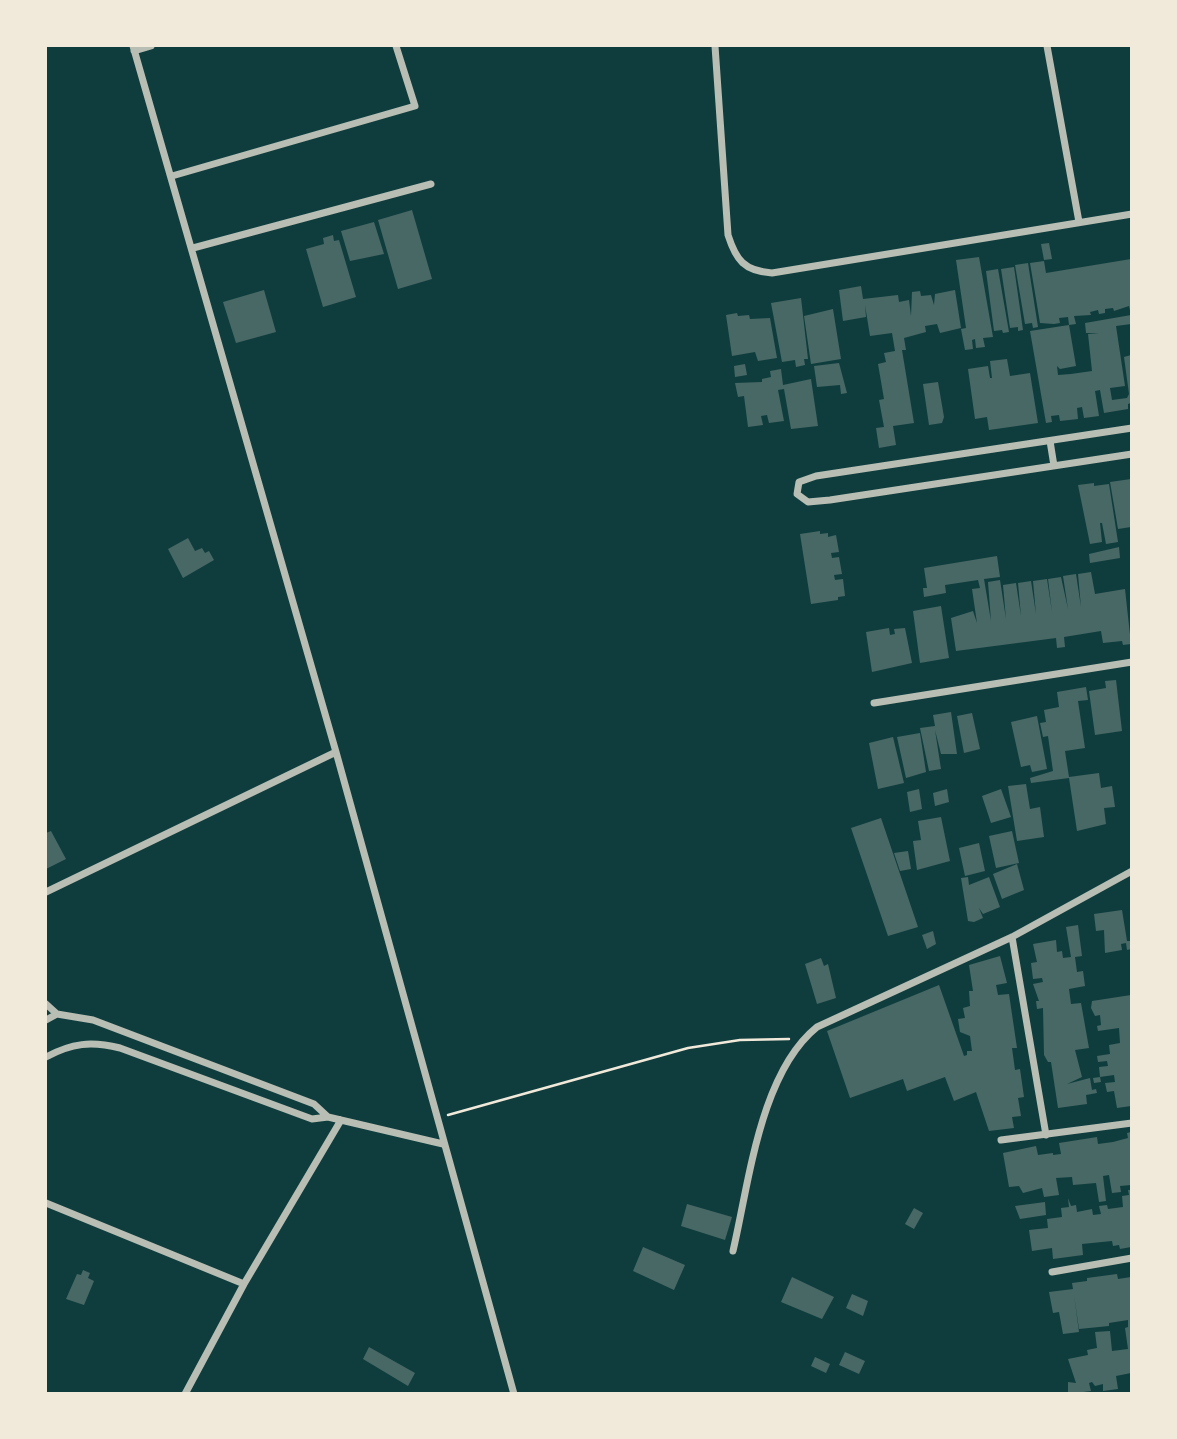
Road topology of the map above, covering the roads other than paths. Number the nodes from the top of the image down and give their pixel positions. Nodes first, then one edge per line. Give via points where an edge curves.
1 (151, 46) edge
2 (396, 46) edge
3 (715, 46) edge
4 (1047, 46) edge
5 (134, 48) edge
6 (172, 176) junction
7 (430, 184) dead end
8 (1132, 214) edge
9 (1079, 222) junction
10 (193, 248) junction
11 (1132, 428) edge
12 (1050, 441) junction
13 (1132, 454) edge
14 (1054, 466) junction
15 (1132, 662) edge
16 (874, 703) dead end
17 (336, 752) junction
18 (1132, 871) edge
19 (46, 891) edge
20 (1012, 937) junction
21 (46, 1004) edge
22 (57, 1014) junction
23 (46, 1020) edge
24 (46, 1057) edge
25 (328, 1117) junction
26 (341, 1120) junction
27 (1132, 1123) edge
28 (1046, 1135) junction
29 (1001, 1140) dead end
30 (443, 1144) junction
31 (46, 1203) edge
32 (733, 1251) dead end
33 (1132, 1258) edge
34 (1052, 1272) dead end
35 (244, 1284) junction
36 (185, 1394) edge
37 (514, 1394) edge

1 - 5 street
2 - 6 street via 415,106
3 - 9 street via 728,235 738,262 747,268 772,273
4 - 9 street
5 - 6 street
6 - 10 street
7 - 10 street
8 - 9 street
10 - 17 street
11 - 12 street
12 - 14 street
12 - 14 street via 816,476 799,482 797,494 808,502 822,501
13 - 14 street
15 - 16 street
17 - 19 street
17 - 30 street
18 - 20 street
20 - 28 street
20 - 32 street via 817,1027 802,1039 775,1087
21 - 22 street
22 - 23 street
22 - 25 street via 93,1020 314,1104
24 - 25 street via 76,1044 97,1043 312,1119
25 - 26 street
26 - 30 street
26 - 35 street
27 - 28 street
28 - 29 street
30 - 37 street
31 - 35 street
33 - 34 street
35 - 36 street

